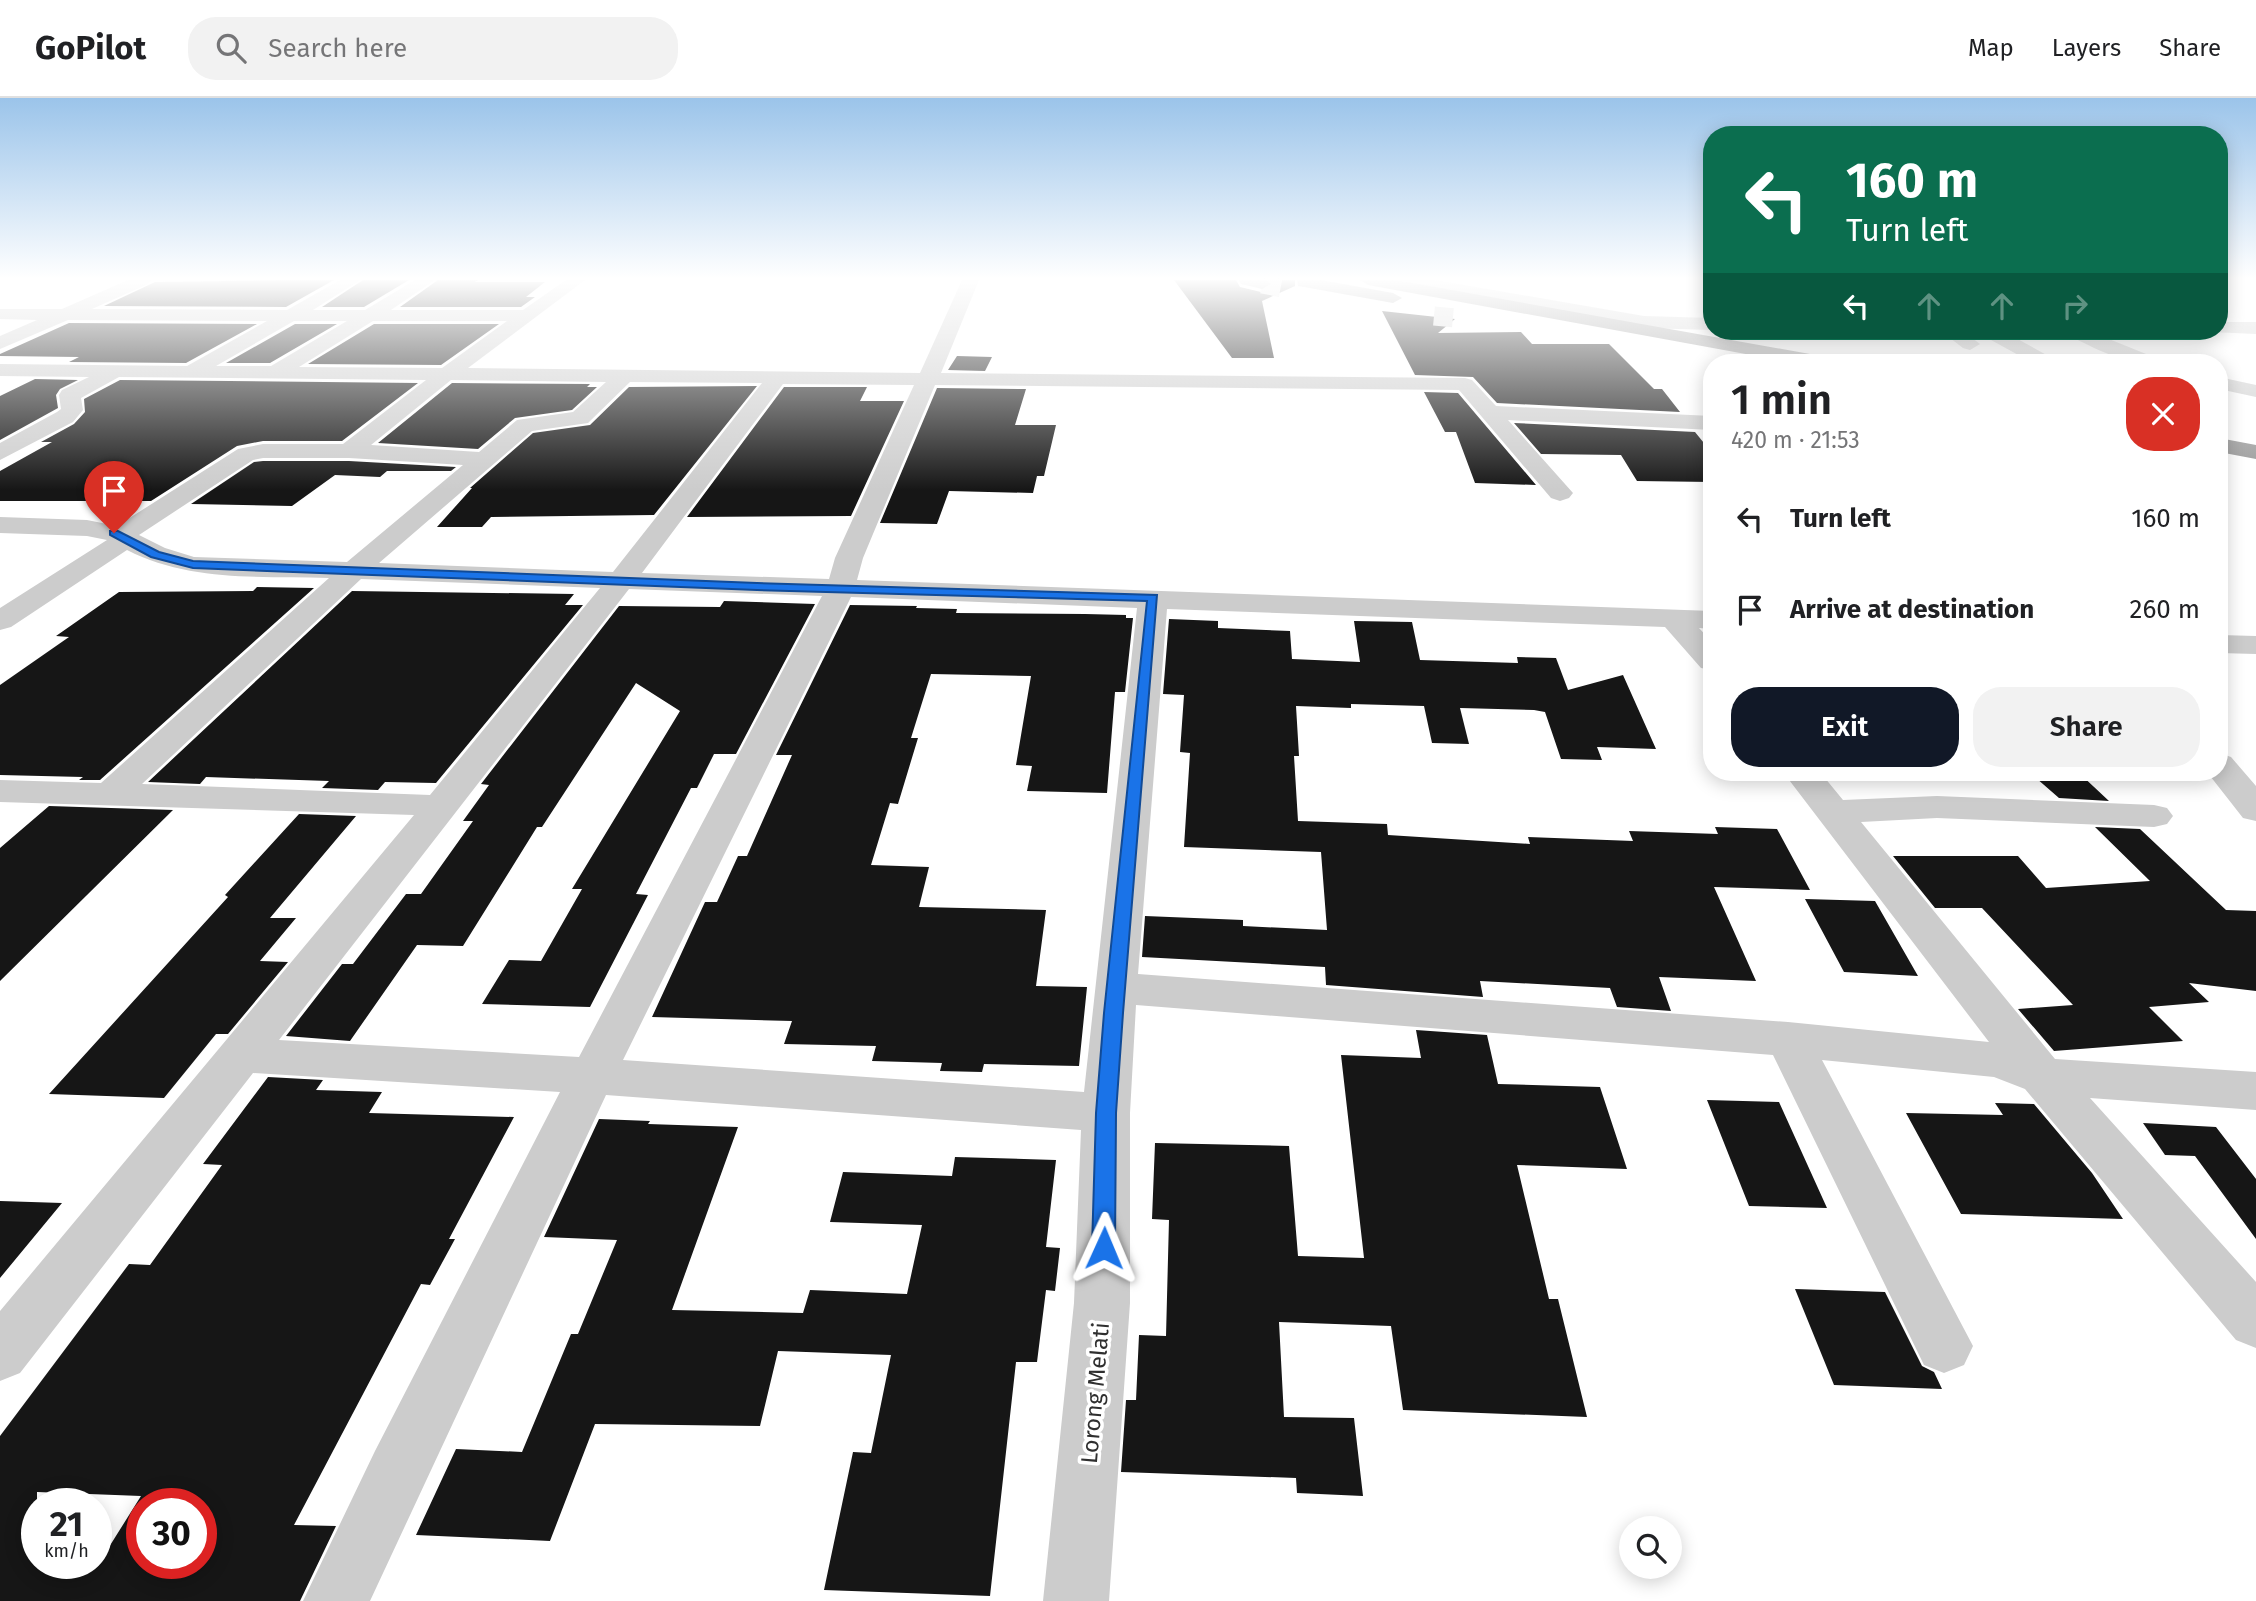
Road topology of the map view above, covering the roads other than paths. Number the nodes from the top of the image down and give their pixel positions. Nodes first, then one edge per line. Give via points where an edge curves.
1 (228, 350) edge
2 (318, 350) edge
3 (480, 350) edge
4 (941, 350) edge
5 (1690, 350) edge
6 (1755, 350) edge
7 (1712, 354) edge
8 (1777, 354) edge
9 (1458, 361) dead end
10 (0, 370) edge
11 (114, 372) junction
12 (190, 372) junction
13 (284, 373) junction
14 (448, 373) junction
15 (626, 375) junction
16 (778, 376) junction
17 (929, 378) junction
18 (1465, 384) junction
19 (2228, 385) edge
20 (2256, 391) edge
21 (256, 395) dead end
22 (1489, 412) junction
23 (1703, 423) edge
24 (2228, 434) edge
25 (2256, 439) edge
26 (2228, 447) edge
27 (349, 451) junction
28 (2256, 452) edge
29 (0, 453) edge
30 (484, 459) junction
31 (1560, 493) dead end
32 (0, 525) edge
33 (122, 538) junction
34 (355, 570) junction
35 (619, 582) junction
36 (840, 590) junction
37 (1153, 598) junction
38 (1673, 618) junction
39 (1703, 620) edge
40 (0, 621) edge
41 (1703, 651) edge
42 (2228, 775) edge
43 (1808, 781) edge
44 (0, 791) edge
45 (110, 794) junction
46 (440, 807) junction
47 (2256, 810) edge
48 (1833, 812) junction
49 (2154, 816) dead end
50 (1115, 988) junction
51 (1788, 1039) junction
52 (239, 1055) junction
53 (591, 1076) junction
54 (2042, 1076) junction
55 (2256, 1091) edge
56 (1106, 1113) junction
57 (2256, 1322) edge
58 (1944, 1346) dead end
59 (0, 1354) edge
60 (336, 1601) edge
61 (1076, 1601) edge

1 - 12 street
2 - 13 street
3 - 14 street
4 - 17 street
5 - 7 highway
6 - 8 highway
9 - 18 street via 1468,372
10 - 11 street
11 - 12 street
11 - 29 street via 70,395 72,410 65,417
12 - 13 street
13 - 14 street
13 - 21 street
14 - 15 street
14 - 27 street
15 - 16 street
15 - 30 street via 580,418 524,425
16 - 17 street
16 - 35 street
17 - 18 street
17 - 36 street via 849,558
18 - 22 street
19 - 20 street
22 - 23 street
22 - 31 street
24 - 25 highway
26 - 28 highway
27 - 30 street
27 - 33 street via 263,450 246,454
30 - 34 street
32 - 33 street via 87,528
33 - 34 street via 193,565
33 - 40 street
34 - 35 street
34 - 45 street
35 - 36 street
35 - 46 street
36 - 37 street
36 - 53 street
37 - 38 street
37 - 50 street, Lorong Melati
38 - 39 street
38 - 41 street
42 - 47 street
43 - 48 street
44 - 45 street
45 - 46 street
46 - 52 street
48 - 49 street via 1937,807
48 - 54 street
50 - 51 street
50 - 56 street, Lorong Melati
51 - 54 street via 1998,1060
51 - 58 street
52 - 53 street
52 - 59 street
53 - 56 street
53 - 60 street
54 - 55 street
54 - 57 street
56 - 61 street, Lorong Melati via 1102,1303

